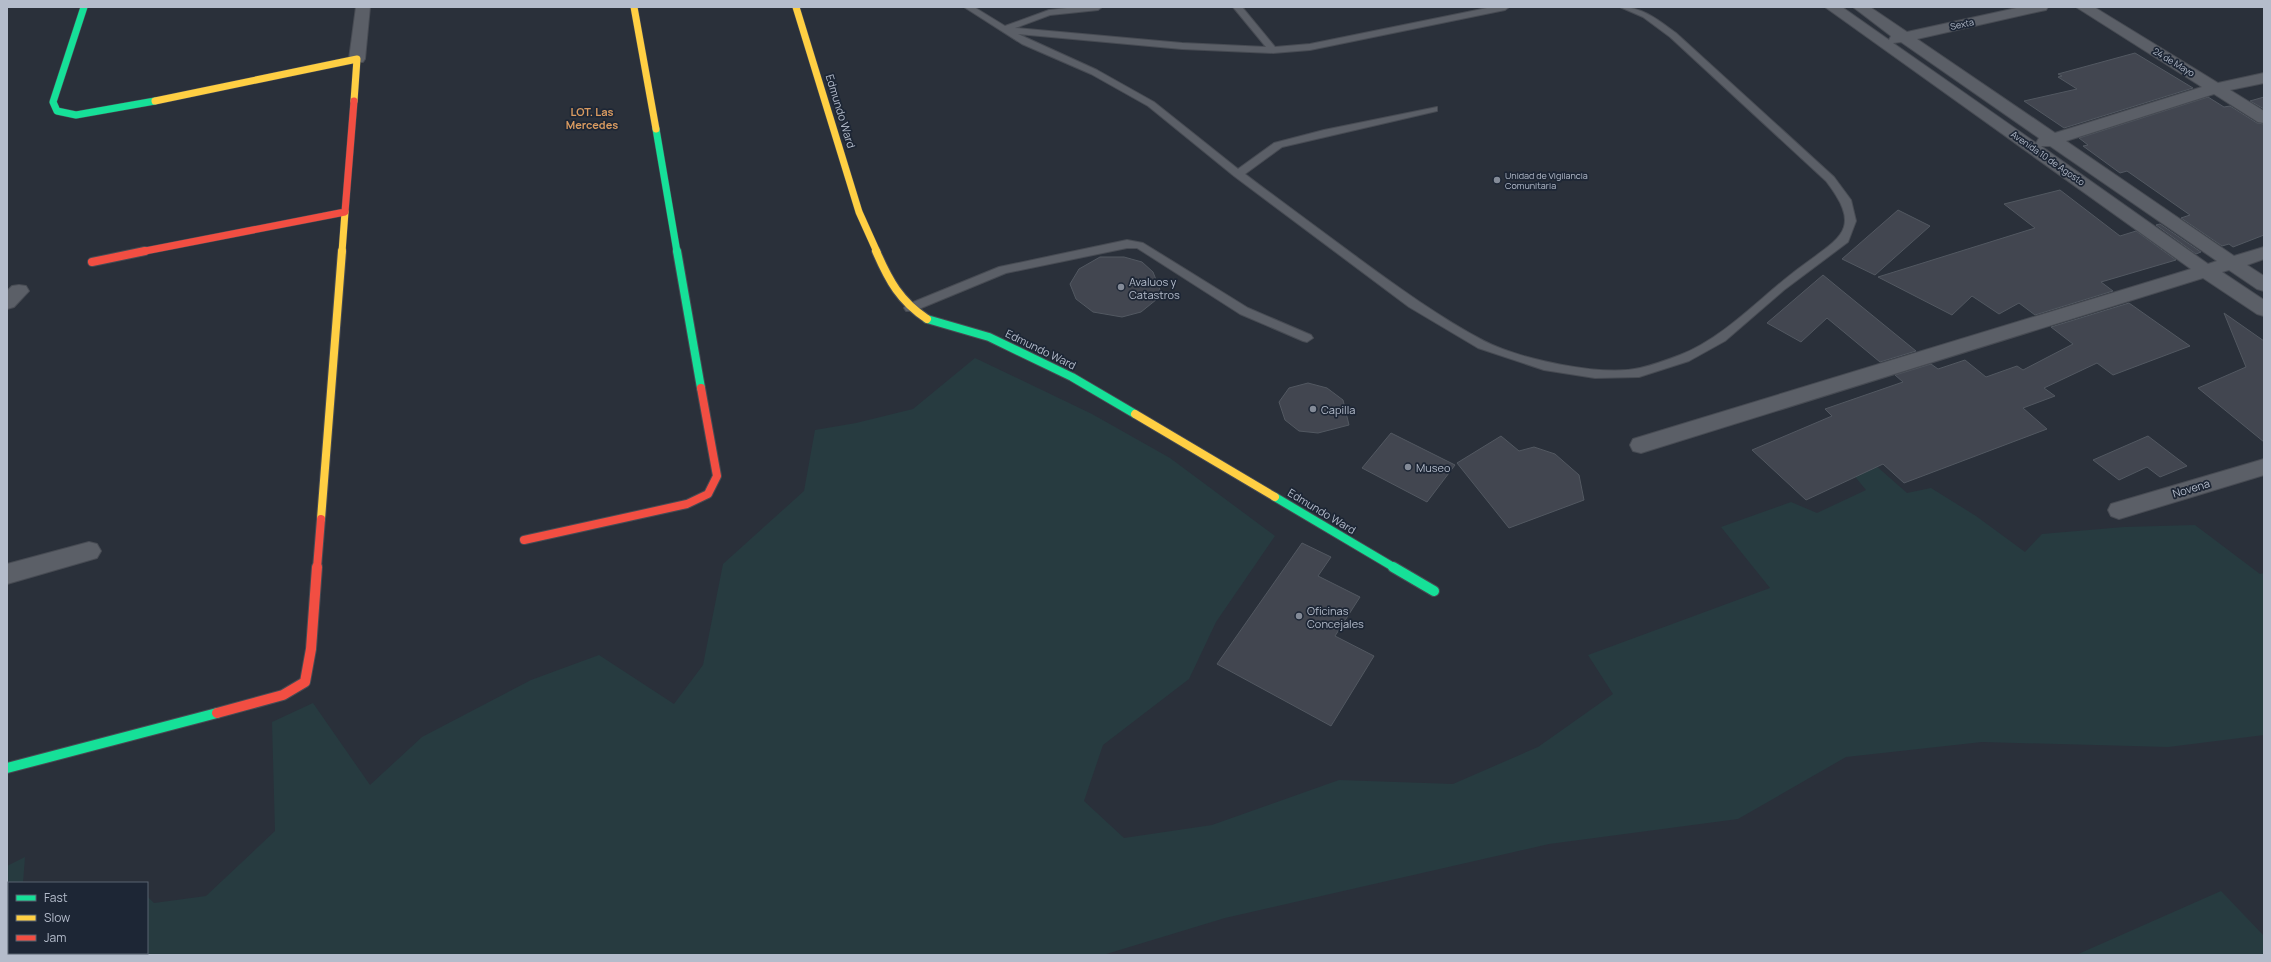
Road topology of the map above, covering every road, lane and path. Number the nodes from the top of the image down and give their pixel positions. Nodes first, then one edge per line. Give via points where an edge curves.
1 (84, 7) edge
2 (363, 7) edge
3 (634, 7) edge
4 (796, 7) edge
5 (968, 7) edge
6 (1098, 7) edge
7 (1238, 7) edge
8 (1505, 7) edge
9 (1624, 7) edge
10 (1832, 7) edge
11 (1860, 7) edge
12 (2041, 7) edge
13 (2083, 7) edge
14 (1003, 29) junction
15 (1904, 37) junction
16 (1882, 43) junction
17 (1273, 50) junction
18 (357, 59) junction
19 (2264, 78) edge
20 (2216, 88) junction
21 (1434, 109) dead end
22 (2264, 118) edge
23 (2052, 139) junction
24 (2031, 146) junction
25 (1238, 174) junction
26 (345, 212) junction
27 (2264, 253) edge
28 (92, 262) dead end
29 (2231, 263) junction
30 (2206, 270) junction
31 (2264, 285) edge
32 (910, 308) junction
33 (2264, 309) edge
34 (1307, 338) dead end
35 (1641, 445) dead end
36 (2264, 467) edge
37 (2119, 510) dead end
38 (524, 540) dead end
39 (89, 551) dead end
40 (7, 574) edge
41 (1434, 591) dead end
42 (7, 768) edge

1 - 18 street via 53,102 57,111 76,114 107,111
2 - 18 street
3 - 38 street via 717,476 708,494 687,504
4 - 32 street, Edmundo Ward via 859,212 888,278
5 - 14 lane
6 - 14 lane via 1045,14
7 - 17 lane
8 - 17 lane via 1310,47
9 - 25 lane via 1646,15 1673,35 1830,179 1846,200 1851,221 1844,240 1780,287 1721,338 1685,358 1639,373 1594,374 1544,366 1482,345 1413,304
10 - 16 street, Avenida 10 de Agosto
11 - 15 street, Avenida 10 de Agosto
12 - 15 street, Sexta
13 - 20 street, 24 de Mayo
14 - 17 lane via 1182,46
14 - 25 lane via 1025,42 1124,87 1151,104
15 - 16 street, Sexta
15 - 23 street, Avenida 10 de Agosto
16 - 24 street, Avenida 10 de Agosto
18 - 26 street
19 - 20 street
20 - 22 street, 24 de Mayo
20 - 23 street
21 - 25 lane via 1278,145
23 - 24 street
23 - 29 street, Avenida 10 de Agosto
24 - 30 street, Avenida 10 de Agosto
26 - 28 street
26 - 42 street via 311,649 305,682 283,695
27 - 29 street
29 - 30 street
29 - 31 street, Avenida 10 de Agosto
30 - 33 street, Avenida 10 de Agosto
30 - 35 street
32 - 34 lane via 1003,270 1127,244 1139,245 1152,252 1244,311
32 - 41 street, Edmundo Ward via 929,320 989,337 1072,377
36 - 37 street, Novena
39 - 40 street

